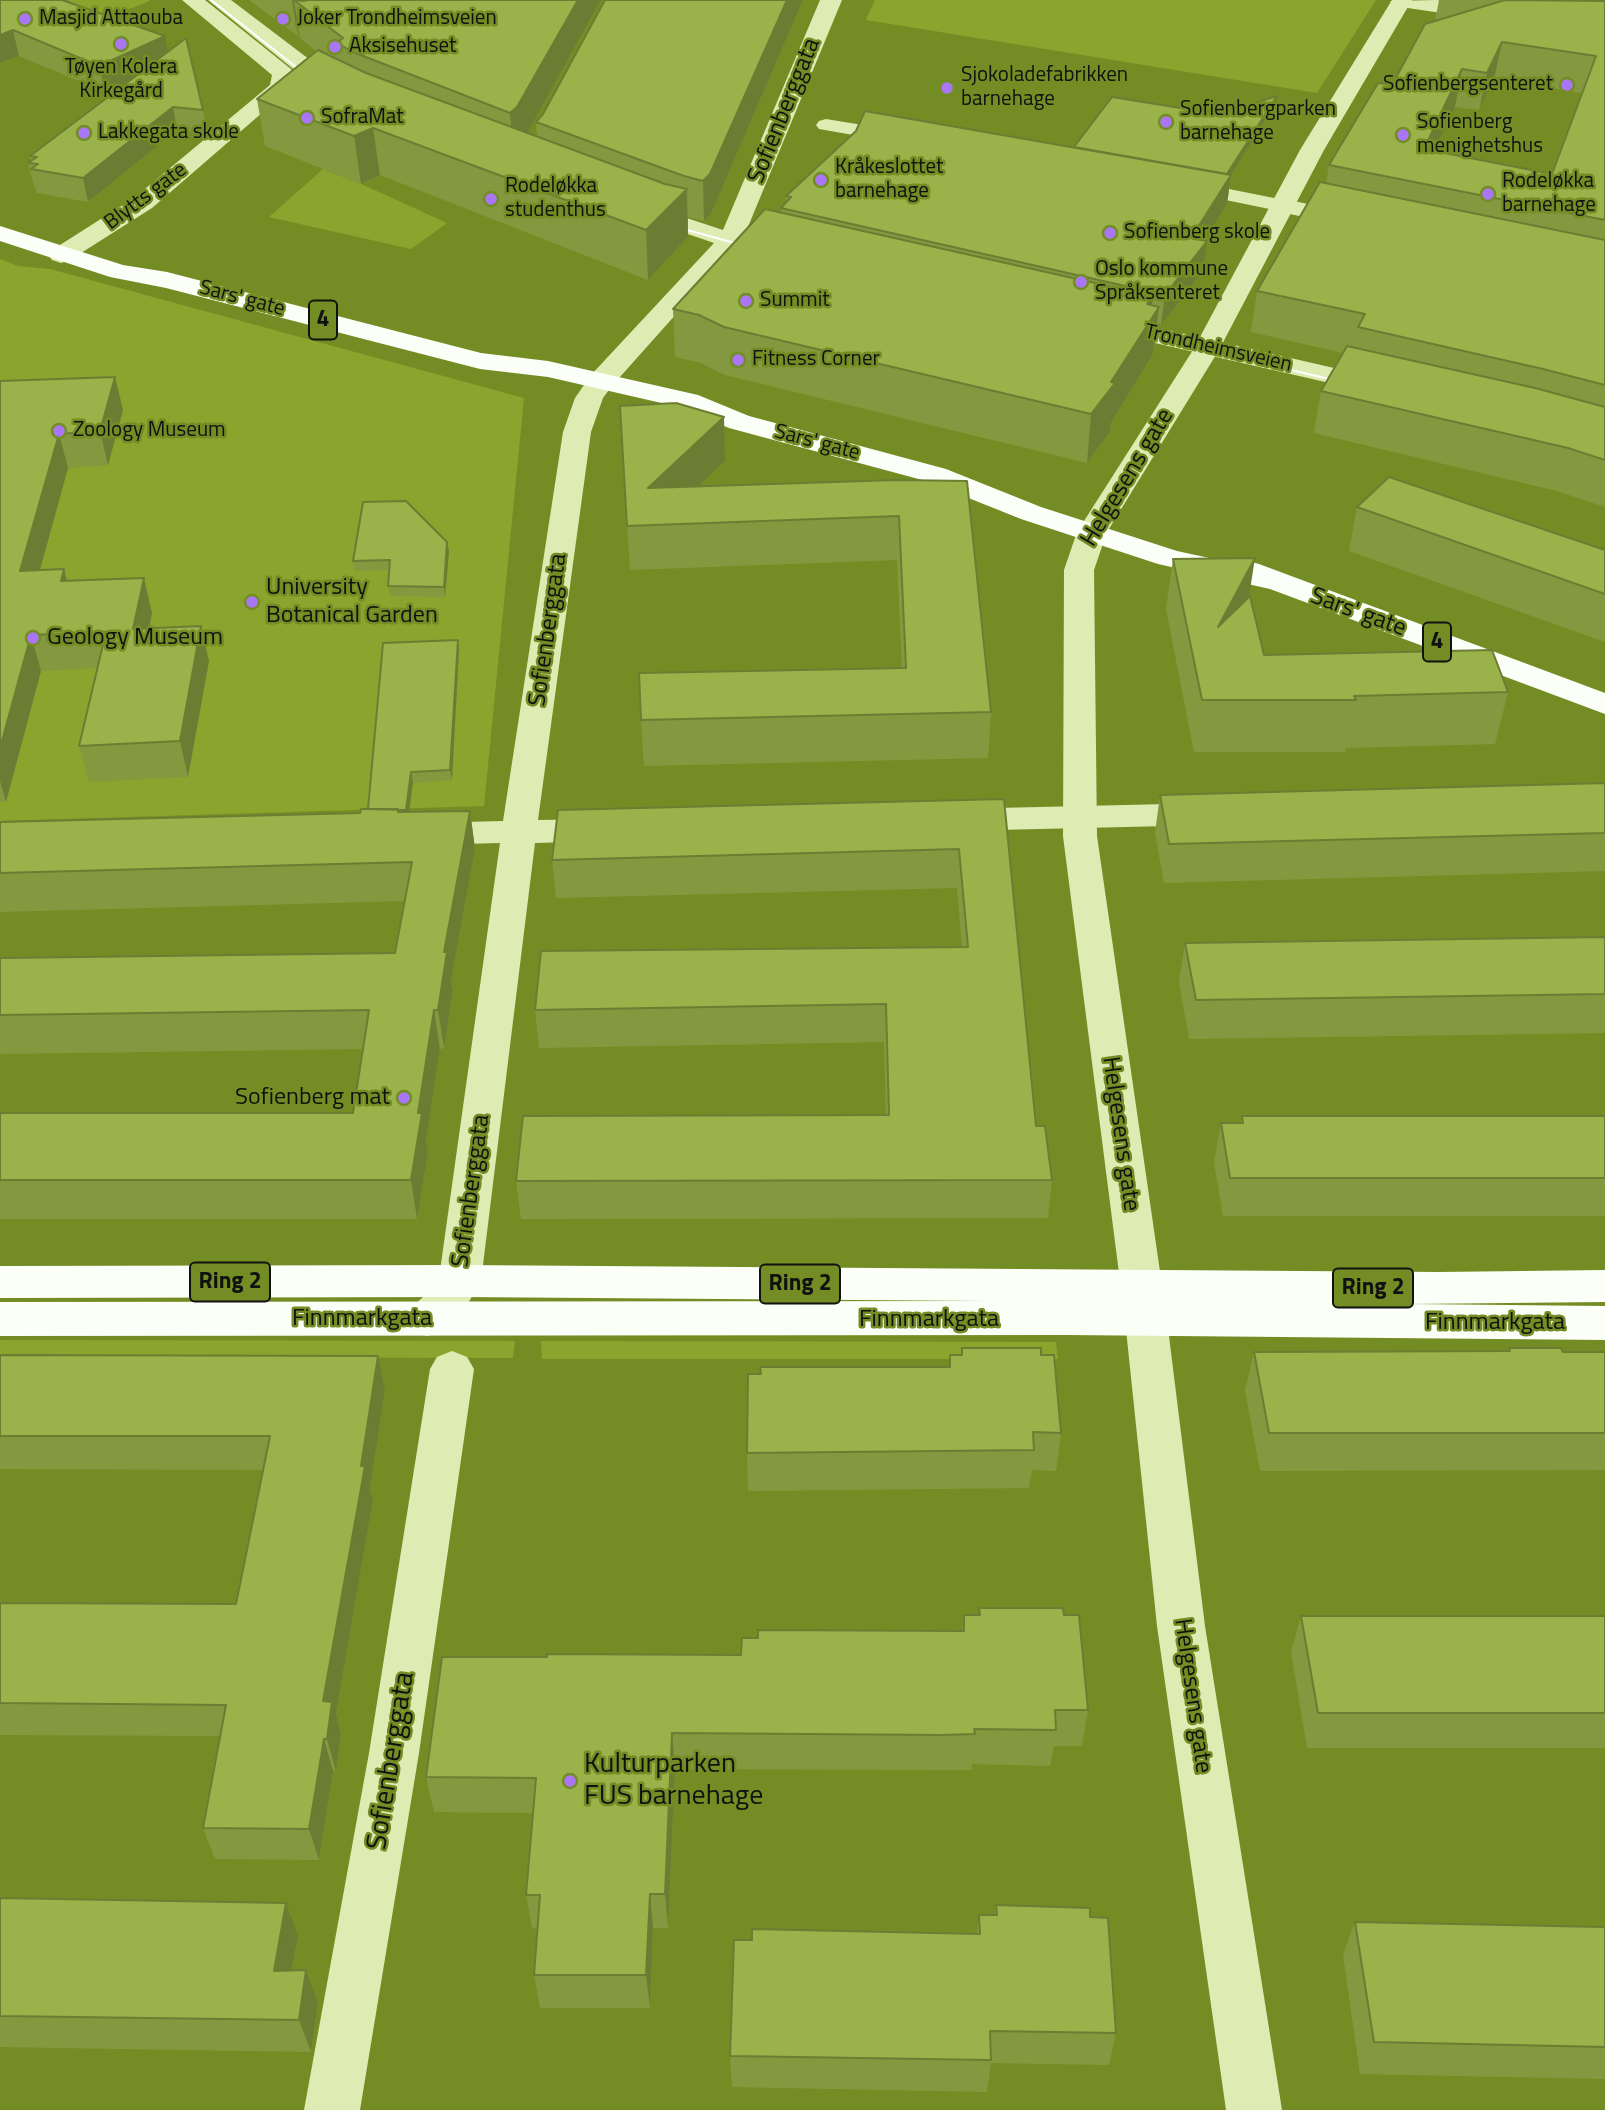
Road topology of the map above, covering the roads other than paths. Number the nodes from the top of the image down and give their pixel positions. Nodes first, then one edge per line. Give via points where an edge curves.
1 (192, 0) edge
2 (218, 0) edge
3 (831, 0) edge
4 (1402, 1) edge
5 (1510, 17) edge
6 (362, 103) edge
7 (826, 125) dead end
8 (920, 141) edge
9 (1167, 183) edge
10 (614, 200) edge
11 (1284, 206) junction
12 (0, 220) edge
13 (1381, 226) edge
14 (0, 233) edge
15 (731, 238) junction
16 (70, 249) junction
17 (808, 255) edge
18 (1080, 317) edge
19 (1208, 347) junction
20 (595, 390) junction
21 (1405, 392) edge
22 (1099, 521) junction
23 (1605, 704) edge
24 (1248, 813) edge
25 (1079, 817) junction
26 (916, 821) edge
27 (642, 829) edge
28 (521, 832) junction
29 (384, 834) edge
30 (460, 1281) junction
31 (0, 1282) edge
32 (1605, 1286) edge
33 (1143, 1303) junction
34 (0, 1319) edge
35 (427, 1319) junction
36 (1605, 1323) edge
37 (452, 1369) dead end
38 (332, 2110) edge
39 (1254, 2110) edge

1 - 16 street, Blytts gate via 283,74 284,80 276,93 143,203
2 - 6 street via 326,84
3 - 15 street, Sofienberggata
4 - 5 street
4 - 11 street, Helgesens gate via 1312,150
7 - 8 street
9 - 11 street
10 - 15 street via 677,225
11 - 13 street
11 - 19 street, Helgesens gate
12 - 16 main road, Sars' gate / 4 via 22,224
14 - 16 main road, Sars' gate / 4
15 - 17 street
15 - 20 street, Sofienberggata
16 - 20 main road, Sars' gate / 4 via 119,272 167,280 480,361 548,369
18 - 19 street, Trondheimsveien
19 - 21 street, Trondheimsveien
19 - 22 street, Helgesens gate
20 - 22 main road, Sars' gate / 4 via 678,415 739,422 936,475 1046,492
20 - 28 street, Sofienberggata via 577,432
22 - 23 main road, Sars' gate / 4 via 1169,558 1269,580
22 - 25 street, Helgesens gate via 1083,555 1077,591
24 - 25 street
25 - 26 street
25 - 33 street, Helgesens gate
27 - 28 street
28 - 29 street
28 - 30 street, Sofienberggata
30 - 31 main road, Finnmarkgata / Ring 2
30 - 33 main road, Finnmarkgata / Ring 2
30 - 35 street, Sofienberggata
32 - 33 main road, Finnmarkgata / Ring 2
33 - 35 main road, Finnmarkgata / Ring 2
33 - 36 main road, Finnmarkgata / Ring 2
33 - 39 street, Helgesens gate via 1181,1626
34 - 35 main road, Finnmarkgata
37 - 38 street, Sofienberggata via 394,1753

